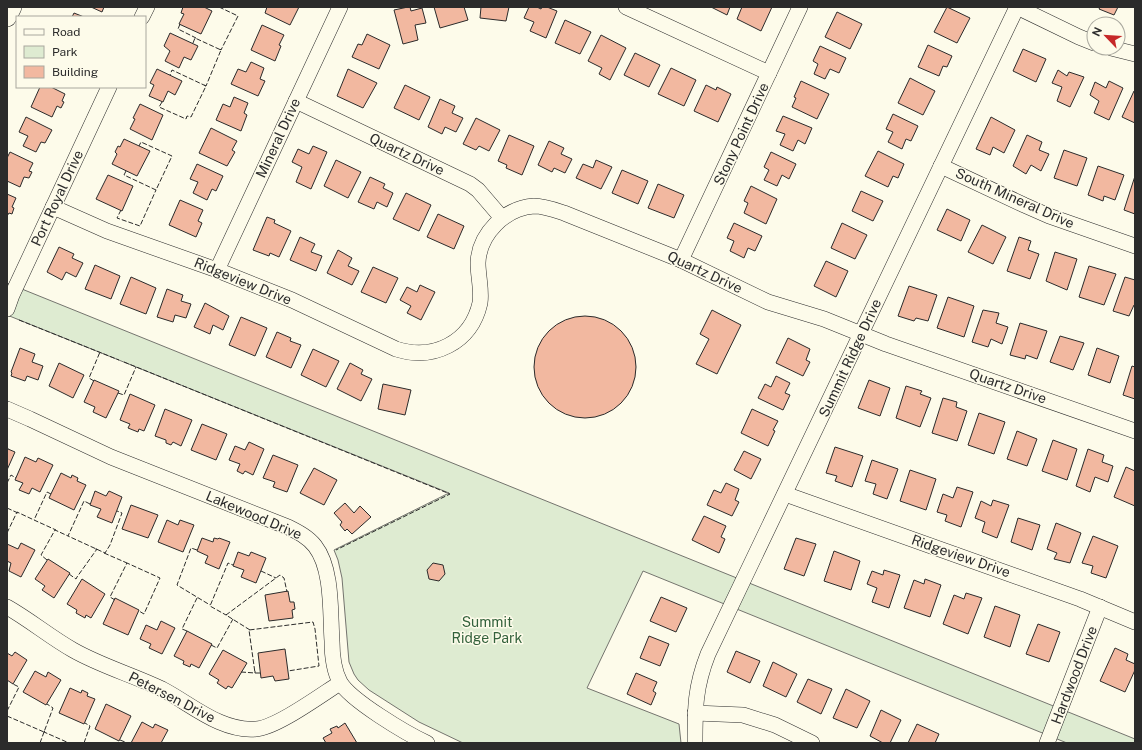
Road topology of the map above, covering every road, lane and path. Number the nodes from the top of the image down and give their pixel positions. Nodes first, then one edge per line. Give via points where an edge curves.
1 (12, 7) edge
2 (340, 7) edge
3 (626, 7) edge
4 (800, 7) edge
5 (1017, 7) edge
6 (7, 17) edge
7 (1086, 40) edge
8 (769, 73) junction
9 (109, 88) edge
10 (296, 101) junction
11 (942, 166) junction
12 (53, 207) junction
13 (502, 218) junction
14 (1135, 246) edge
15 (681, 260) junction
16 (217, 270) junction
17 (7, 309) edge
18 (862, 334) junction
19 (7, 409) edge
20 (1135, 431) edge
21 (785, 494) junction
22 (7, 607) edge
23 (1100, 607) junction
24 (1135, 622) edge
25 (340, 682) junction
26 (695, 712) junction
27 (427, 743) edge
28 (695, 743) edge
29 (702, 743) edge
30 (812, 743) edge
31 (1047, 743) edge

1 - 6 main road
2 - 10 street, Mineral Drive
3 - 8 street
4 - 8 street, Stony Point Drive
5 - 7 street
5 - 11 street, Summit Ridge Drive
8 - 15 street, Stony Point Drive
9 - 12 street, Port Royal Drive
10 - 13 street, Quartz Drive via 470,184
10 - 16 street, Mineral Drive
11 - 14 street, South Mineral Drive via 1049,216
11 - 18 street, Summit Ridge Drive
12 - 16 street, Ridgeview Drive via 107,231
12 - 17 street, Port Royal Drive
13 - 15 street, Quartz Drive via 522,208 536,206 550,209
13 - 16 street, Ridgeview Drive via 490,229 480,251 480,301 472,323 455,342 431,352 408,353 396,349 320,312
15 - 18 street, Quartz Drive via 768,302
18 - 20 street, Quartz Drive
18 - 21 street, Summit Ridge Drive
19 - 25 street, Lakewood Drive via 111,457 288,527 307,538 315,546 324,564 328,582 332,655
21 - 23 street, Ridgeview Drive
21 - 26 street, Summit Ridge Drive via 706,659 698,682
22 - 25 street, Petersen Drive via 73,650 162,690 235,728 266,727
23 - 24 street, Ridgeview Drive
23 - 31 street, Hardwood Drive
25 - 27 street, Lakewood Drive via 355,699
26 - 28 street
26 - 29 street
26 - 30 street via 743,714 775,725

